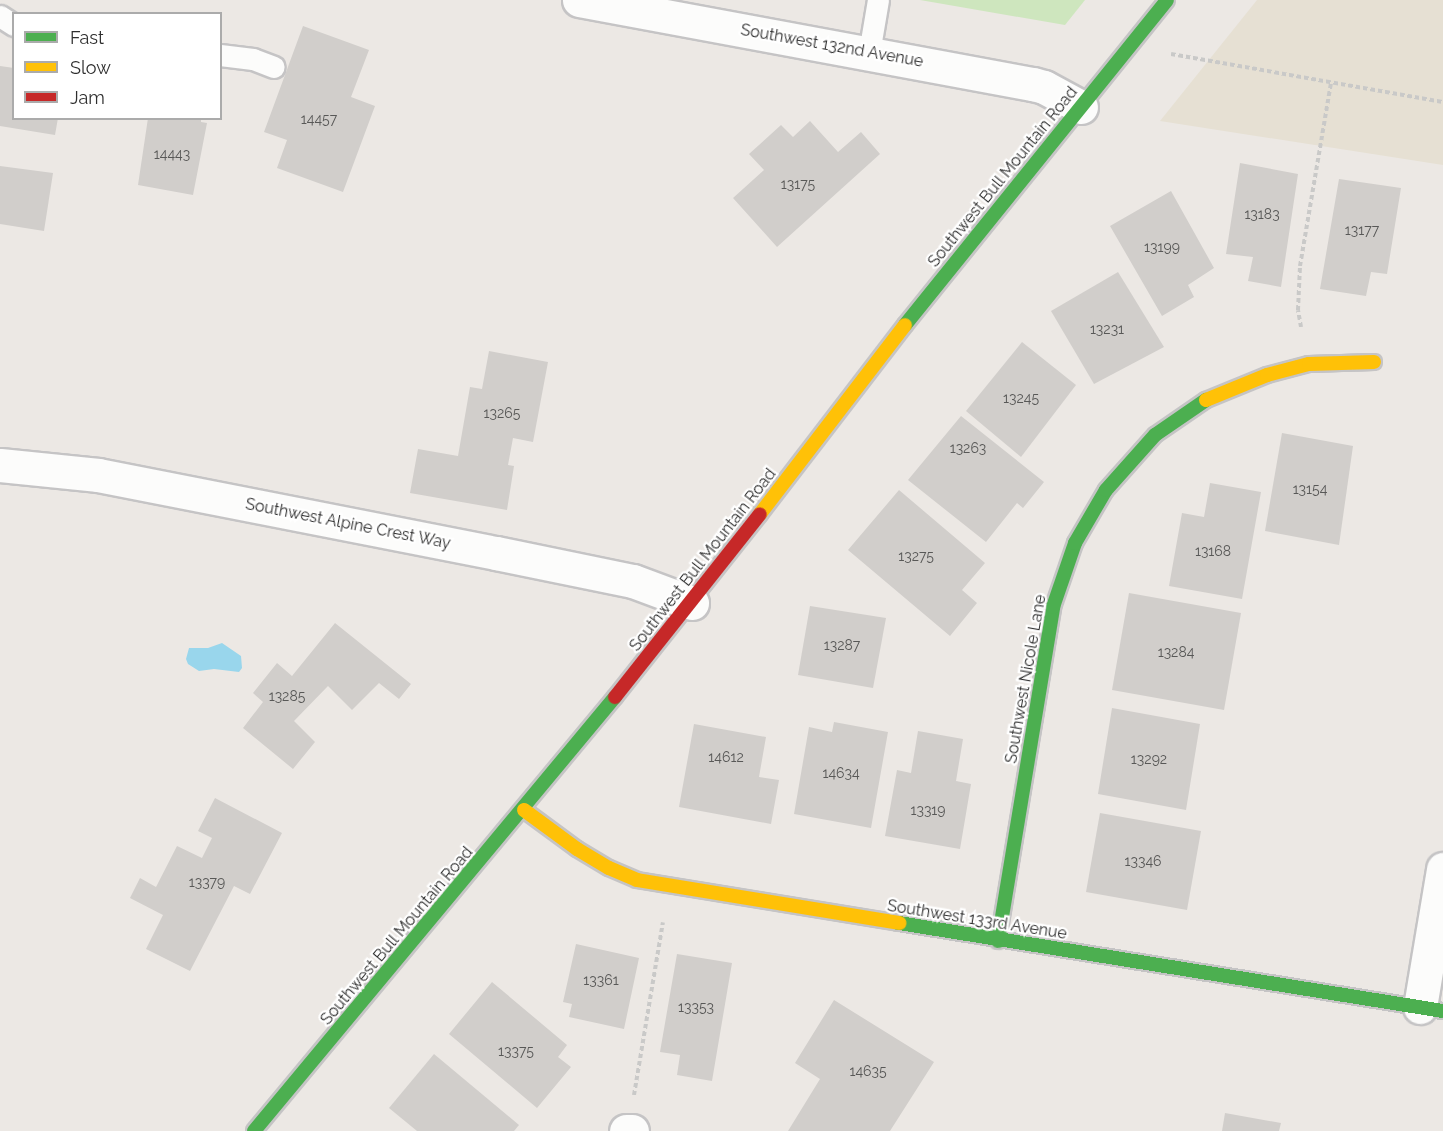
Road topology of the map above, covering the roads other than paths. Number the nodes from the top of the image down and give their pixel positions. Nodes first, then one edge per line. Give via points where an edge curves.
1 (579, 0) edge
2 (878, 0) edge
3 (1167, 0) edge
4 (868, 53) junction
5 (222, 55) edge
6 (274, 67) dead end
7 (1081, 107) junction
8 (1374, 362) dead end
9 (0, 465) edge
10 (692, 603) junction
11 (524, 810) junction
12 (1443, 869) edge
13 (998, 940) junction
14 (1432, 1009) edge
15 (254, 1131) edge

1 - 4 street, Southwest 132nd Avenue
2 - 4 lane
3 - 7 street, Southwest Bull Mountain Road
4 - 7 street, Southwest 132nd Avenue via 1033,84
5 - 6 lane via 253,59
7 - 10 street, Southwest Bull Mountain Road via 922,301
8 - 13 street, Southwest Nicole Lane via 1309,364 1212,396 1155,435 1106,490 1075,543 1053,607
9 - 10 street, Southwest Alpine Crest Way via 98,475 519,558 633,581
10 - 11 street, Southwest Bull Mountain Road
11 - 13 street, Southwest 133rd Avenue via 577,849 637,880
11 - 15 street, Southwest Bull Mountain Road
12 - 14 street
13 - 14 street, Southwest 133rd Avenue

